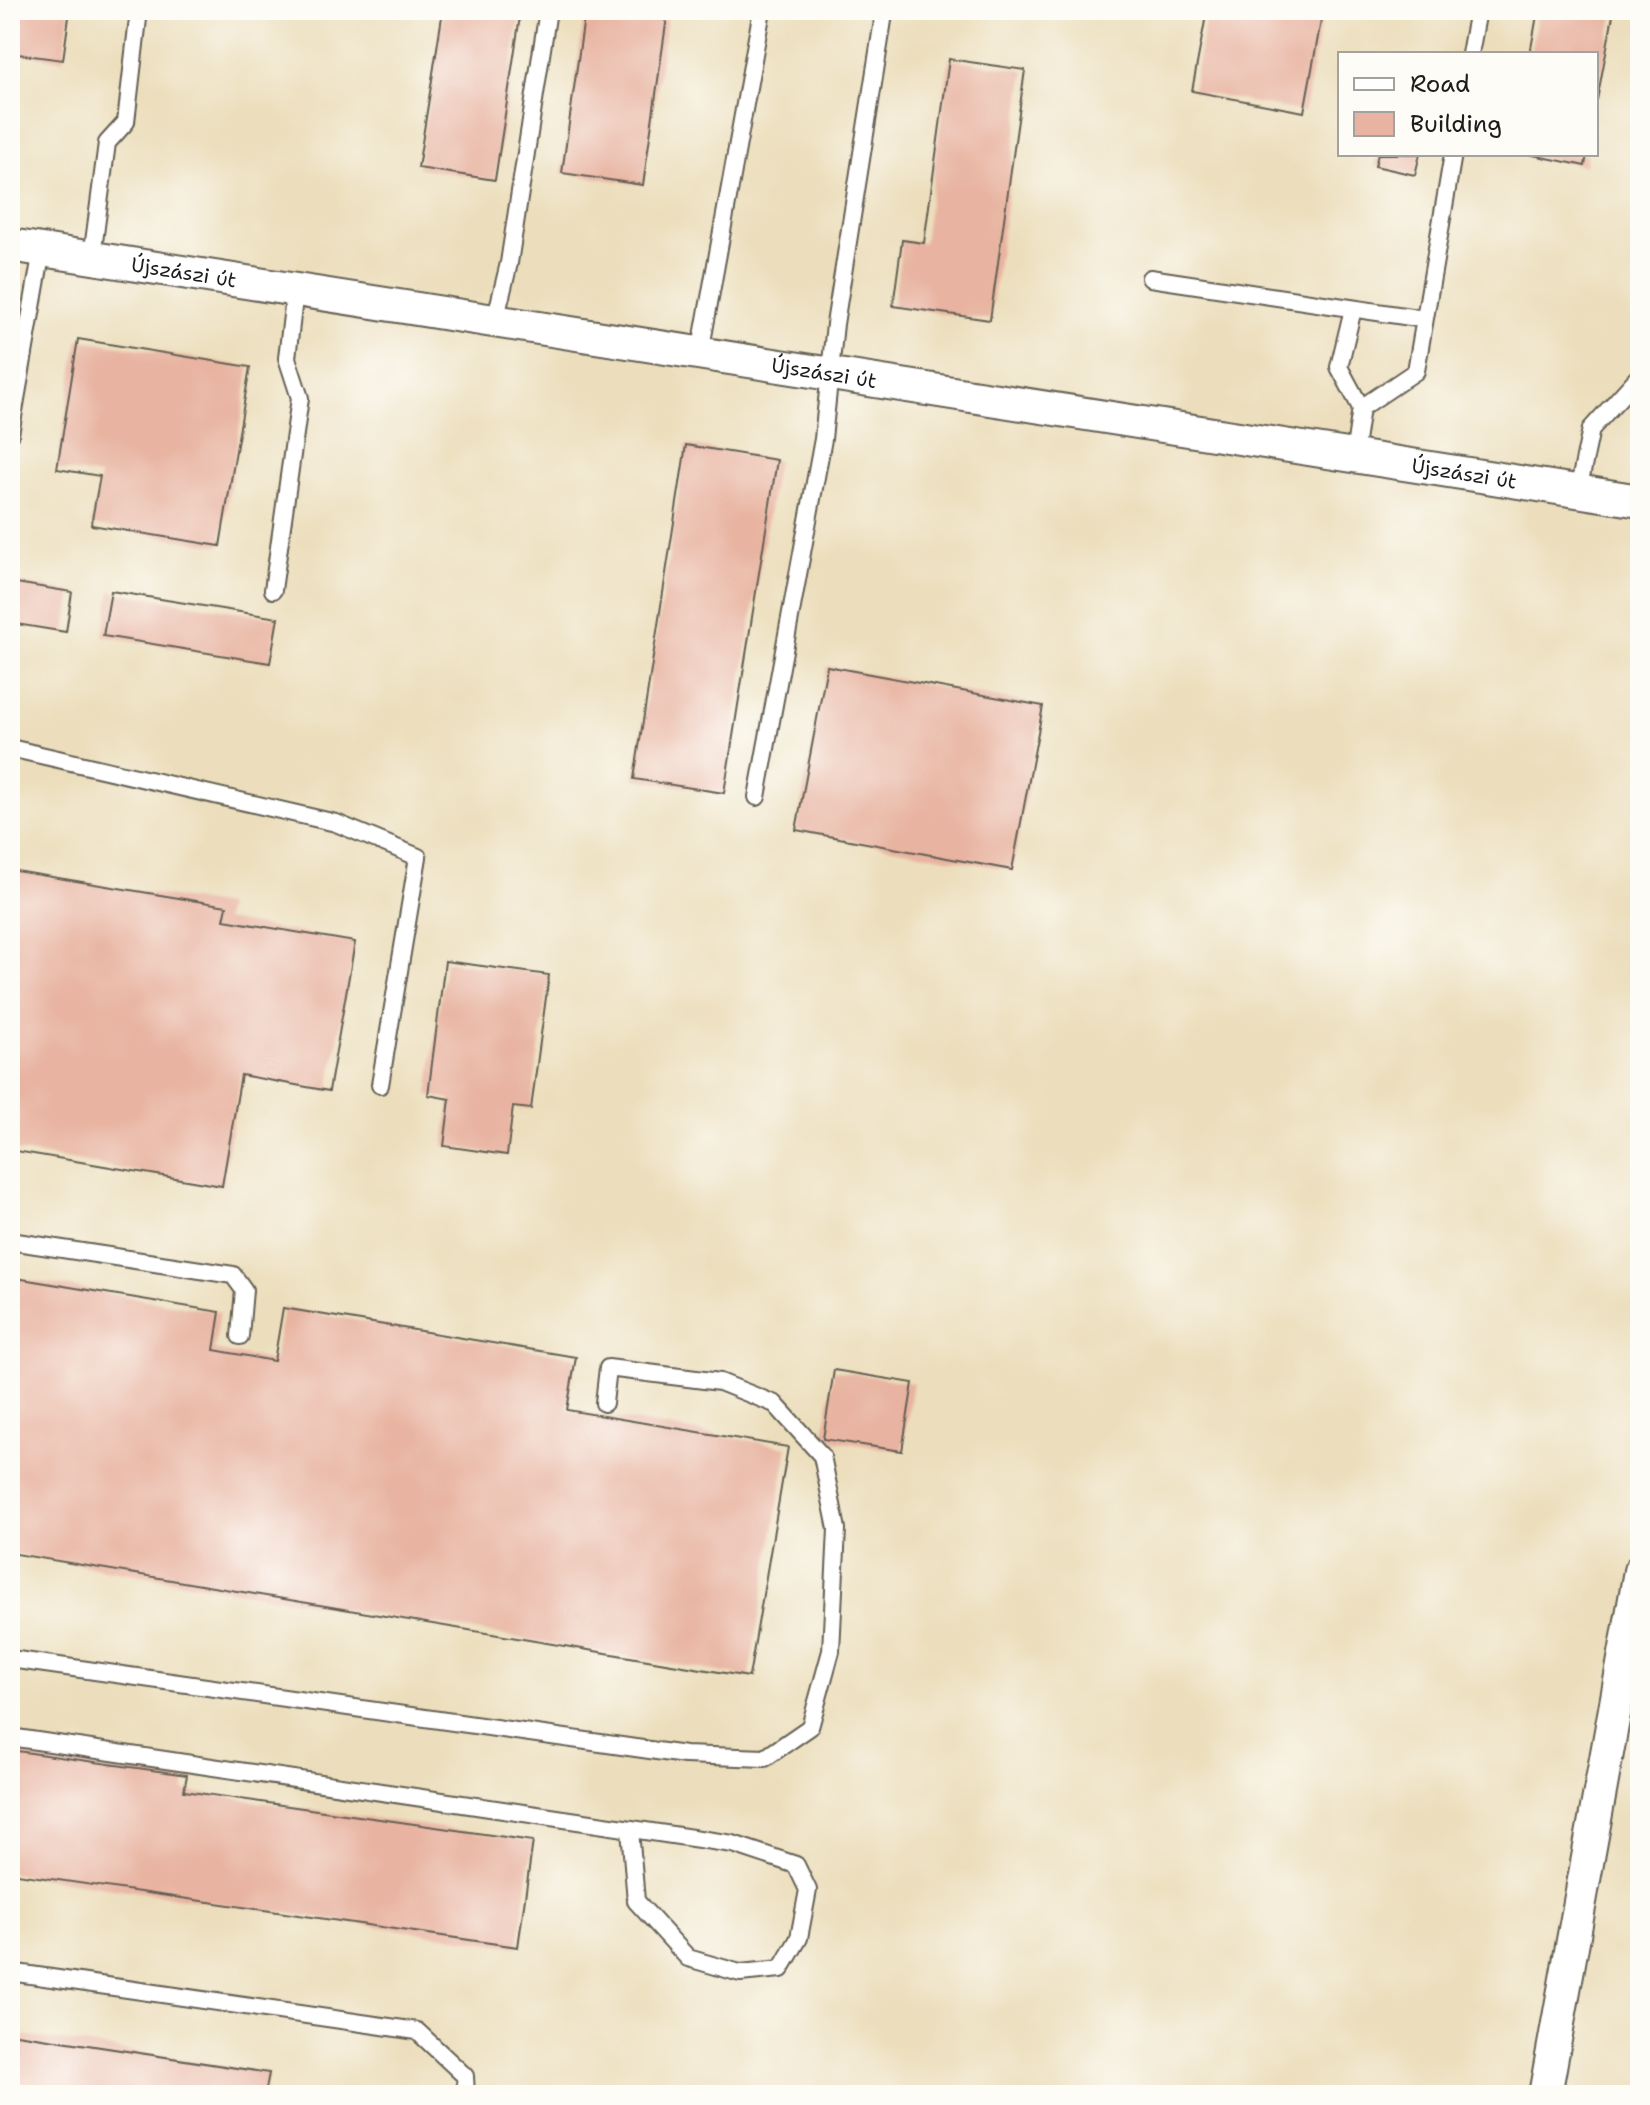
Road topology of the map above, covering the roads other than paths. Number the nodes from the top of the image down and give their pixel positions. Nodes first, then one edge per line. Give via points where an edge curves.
1 (139, 10) edge
2 (548, 10) edge
3 (762, 10) edge
4 (1478, 10) edge
5 (884, 14) dead end
6 (1470, 52) edge
7 (1453, 156) edge
8 (10, 245) edge
9 (42, 250) junction
10 (92, 257) junction
11 (1150, 278) dead end
12 (295, 290) junction
13 (1353, 309) junction
14 (1424, 319) junction
15 (495, 321) junction
16 (700, 353) junction
17 (830, 373) junction
18 (1640, 375) edge
19 (1361, 408) junction
20 (10, 434) edge
21 (1354, 455) junction
22 (1578, 491) junction
23 (1640, 501) edge
24 (273, 590) dead end
25 (10, 748) edge
26 (757, 797) dead end
27 (380, 1085) dead end
28 (10, 1241) edge
29 (240, 1336) dead end
30 (604, 1403) dead end
31 (1640, 1571) edge
32 (10, 1659) edge
33 (10, 1737) edge
34 (630, 1830) junction
35 (10, 1972) edge
36 (466, 2095) edge
37 (1545, 2095) edge

1 - 10 lane via 126,122 107,143
2 - 15 lane via 509,263
3 - 16 lane
4 - 6 lane
5 - 17 lane
7 - 14 lane
8 - 9 street, Újszászi út
9 - 10 street, Újszászi út
9 - 20 lane
10 - 12 street, Újszászi út
11 - 13 lane
12 - 15 street, Újszászi út
12 - 24 lane via 287,358 300,398
13 - 14 lane
13 - 19 lane via 1339,367
14 - 19 lane via 1416,371
15 - 16 street, Újszászi út
16 - 17 street, Újszászi út
17 - 21 street, Újszászi út
17 - 26 lane via 823,439
18 - 22 lane via 1591,429
19 - 21 lane
21 - 22 street, Újszászi út
22 - 23 street, Újszászi út
25 - 27 lane via 336,823 418,857
28 - 29 lane via 233,1275 244,1290
30 - 32 lane via 608,1368 720,1382 775,1404 822,1456 837,1529 831,1651 810,1727 765,1758 685,1755
31 - 37 street
33 - 34 lane
34 - 34 lane via 733,1844 796,1865 808,1890 799,1938 781,1969 740,1973 688,1958 636,1901
35 - 36 lane via 417,2031 465,2076

